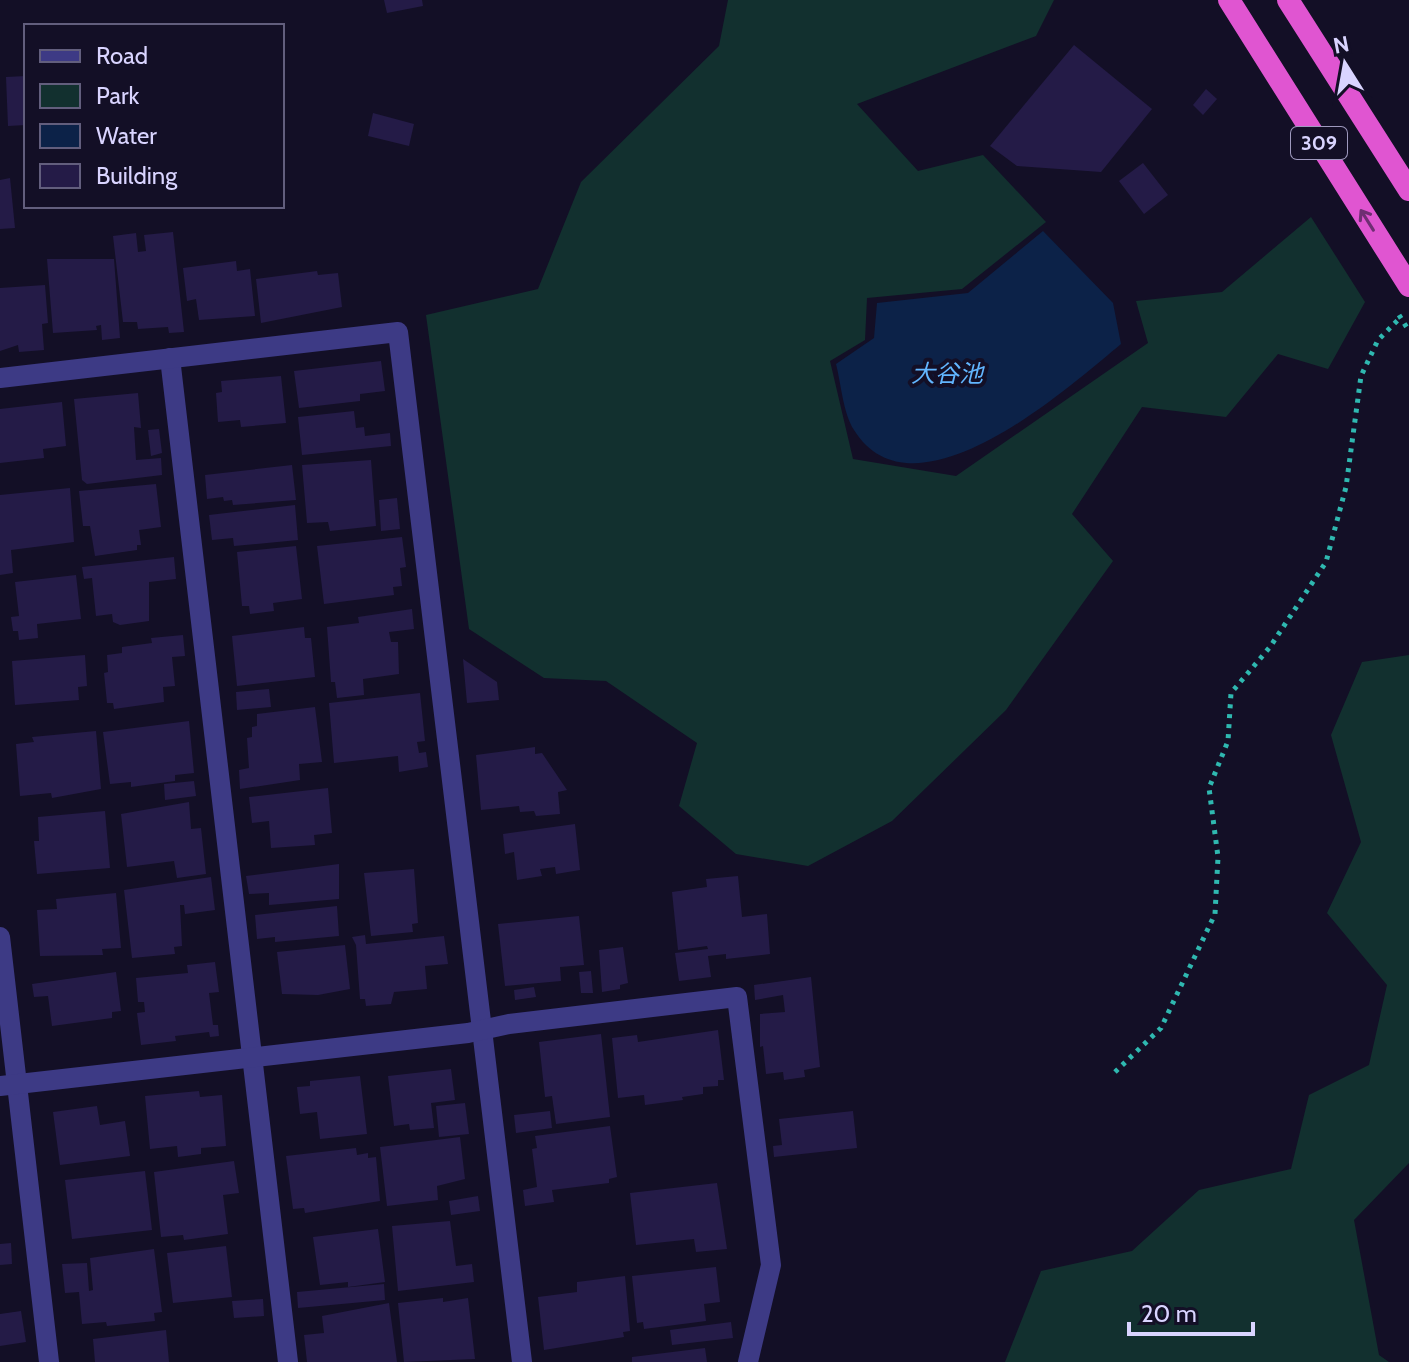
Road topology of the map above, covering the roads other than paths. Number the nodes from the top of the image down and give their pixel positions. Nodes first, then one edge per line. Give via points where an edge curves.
1 (1229, 0) edge
2 (1288, 0) edge
3 (1409, 190) edge
4 (1409, 286) edge
5 (170, 358) junction
6 (0, 378) edge
7 (0, 937) edge
8 (484, 1029) junction
9 (253, 1057) junction
10 (9, 1085) edge
11 (49, 1362) edge
12 (288, 1362) edge
13 (522, 1362) edge
14 (748, 1362) edge

4 -> 1 highway, 309
2 - 3 highway, 309
5 - 6 street
5 - 8 street via 398,332
5 - 9 street
7 - 10 street
8 - 9 street
8 - 13 street
8 - 14 street via 737,997 771,1265
9 - 10 street
9 - 12 street
10 - 11 street

